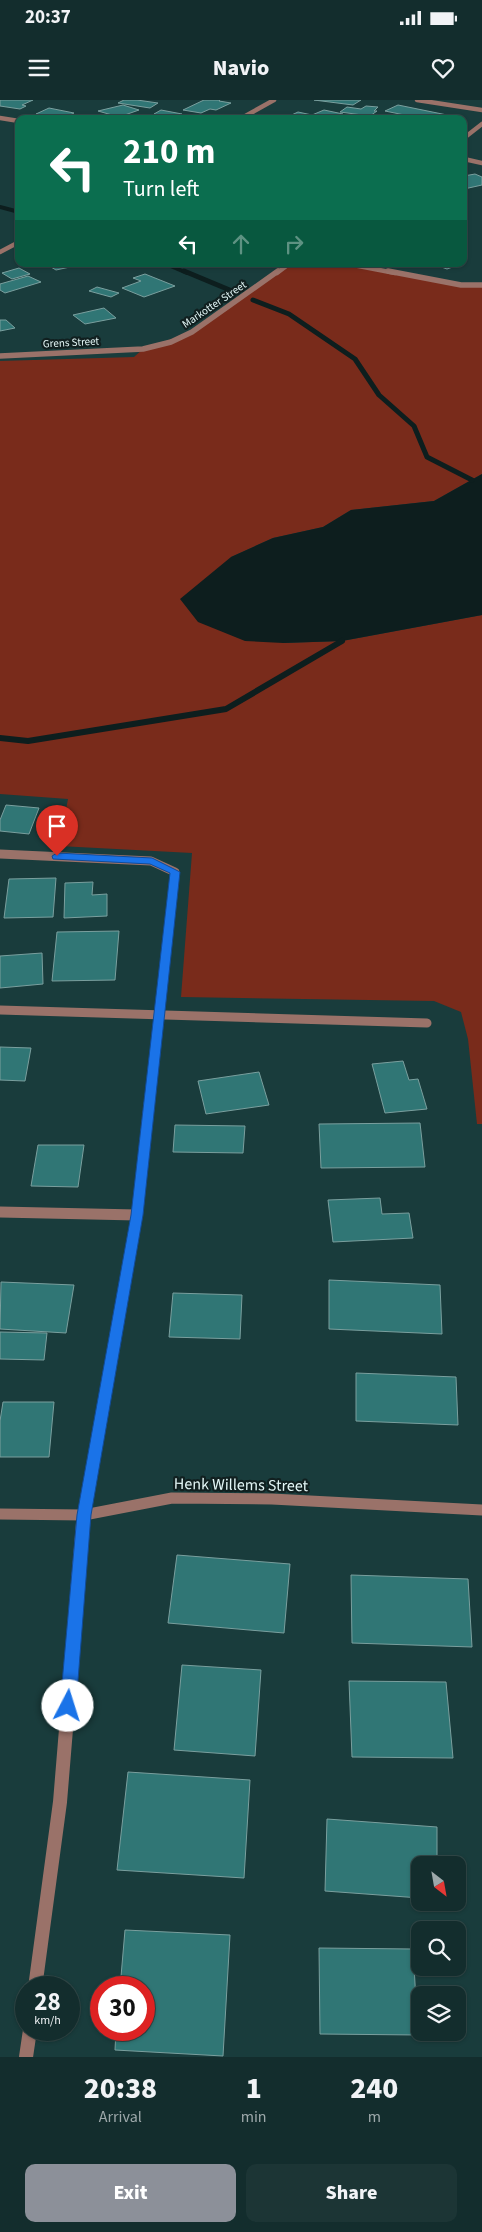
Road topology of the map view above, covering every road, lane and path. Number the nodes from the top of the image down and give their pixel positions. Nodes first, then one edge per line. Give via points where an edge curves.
1 (274, 100) edge
2 (417, 100) edge
3 (482, 110) edge
4 (247, 115) edge
5 (0, 118) edge
6 (15, 120) edge
7 (482, 124) edge
8 (467, 136) edge
9 (467, 160) edge
10 (482, 163) edge
11 (15, 244) edge
12 (0, 252) edge
13 (285, 267) edge
14 (364, 267) edge
15 (482, 285) edge
16 (144, 349) joint
17 (0, 356) edge
18 (0, 854) edge
19 (0, 1010) edge
20 (160, 1014) junction
21 (427, 1024) dead end
22 (0, 1212) edge
23 (137, 1215) junction
24 (482, 1510) edge
25 (0, 1514) edge
26 (84, 1515) junction
27 (37, 1976) edge
28 (28, 2041) edge
29 (26, 2057) edge

1 - 4 street
2 - 3 street
5 - 6 street
7 - 8 street
9 - 10 street
11 - 12 street
13 - 16 street, Markotter Street via 192,332
14 - 15 street via 461,285
16 - 17 street, Grens Street
18 - 20 street via 152,861 175,872
19 - 20 street
20 - 21 street
20 - 23 street
22 - 23 street
23 - 26 street
24 - 26 street, Henk Willems Street via 272,1499 172,1498
25 - 26 street, Henk Willems Street
26 - 27 street via 60,1802
28 - 29 street

